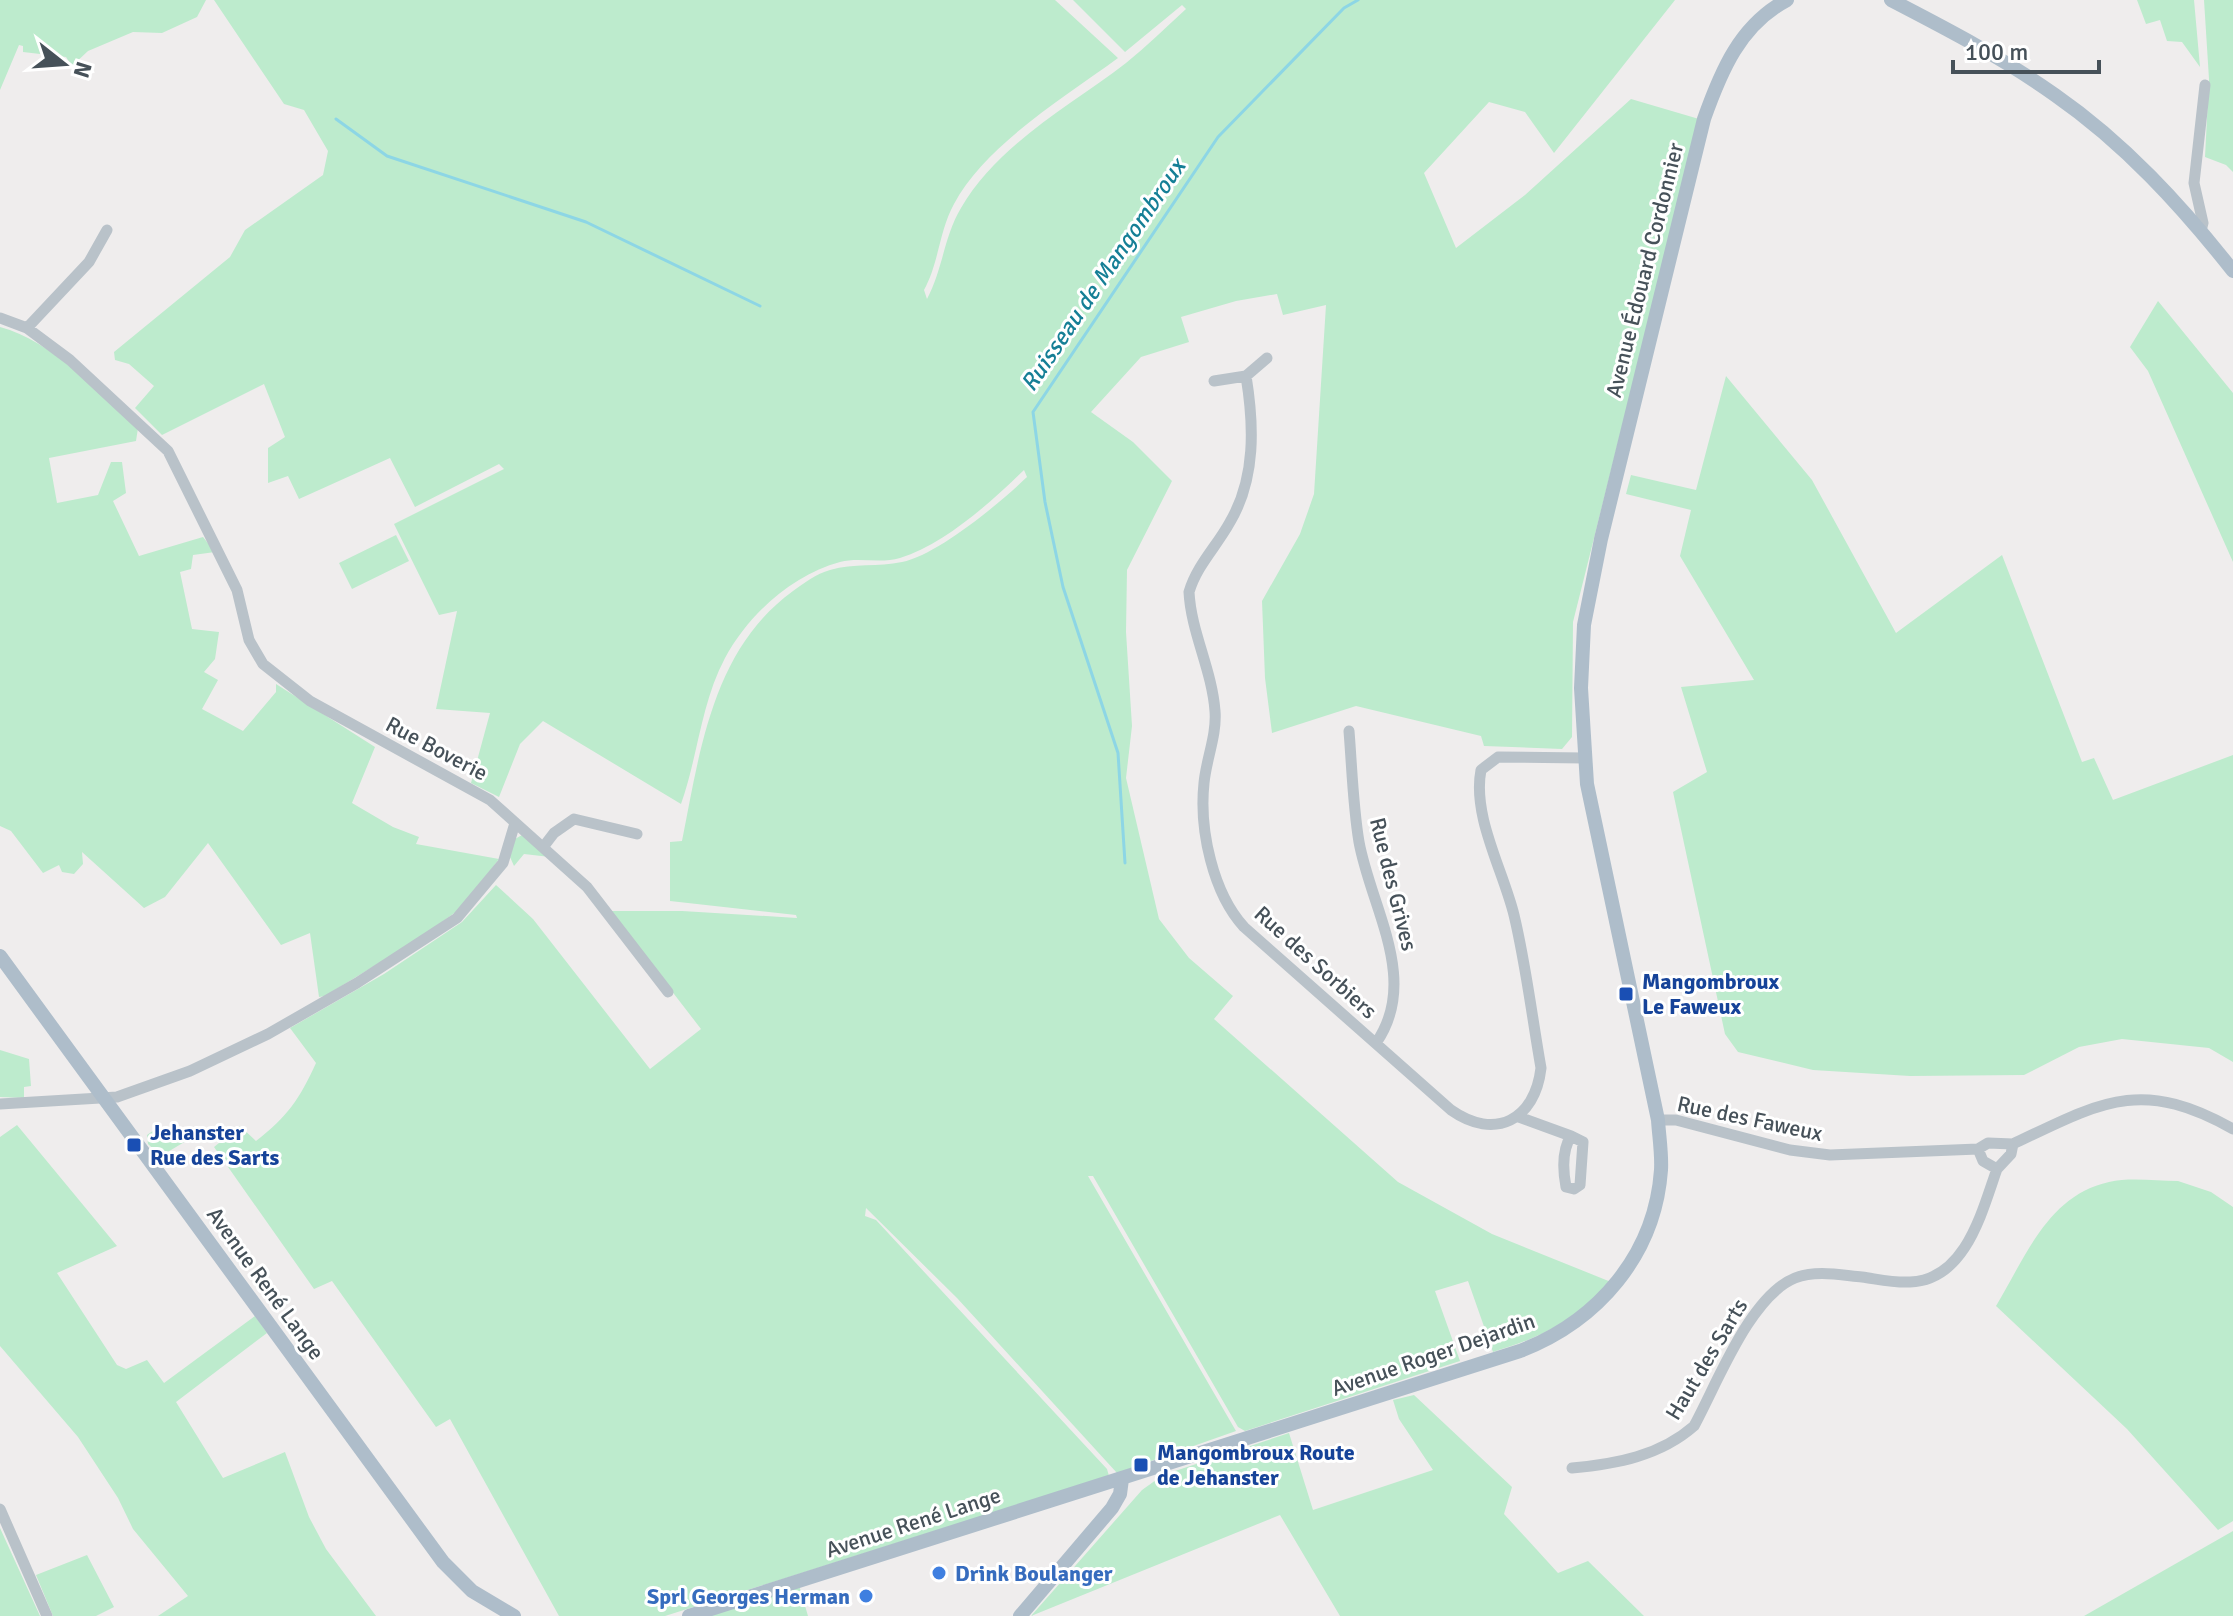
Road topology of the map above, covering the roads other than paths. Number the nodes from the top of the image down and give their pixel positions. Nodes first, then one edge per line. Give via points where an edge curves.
1 (1787, 0) edge
2 (1891, 0) edge
3 (2205, 85) dead end
4 (107, 230) dead end
5 (2201, 231) junction
6 (2233, 271) edge
7 (0, 318) edge
8 (27, 328) junction
9 (1267, 358) dead end
10 (1246, 376) junction
11 (1214, 381) dead end
12 (1592, 578) joint
13 (1349, 731) dead end
14 (1584, 758) junction
15 (515, 823) junction
16 (637, 834) dead end
17 (544, 846) junction
18 (0, 956) edge
19 (668, 992) dead end
20 (1376, 1043) junction
21 (105, 1100) junction
22 (0, 1104) edge
23 (1519, 1117) junction
24 (1658, 1120) junction
25 (2233, 1129) edge
26 (1571, 1136) dead end
27 (2013, 1144) junction
28 (1978, 1149) junction
29 (1997, 1169) junction
30 (1572, 1468) dead end
31 (1151, 1469) joint
32 (1122, 1479) junction
33 (0, 1509) edge
34 (47, 1616) edge
35 (514, 1616) edge
36 (689, 1616) edge
37 (1020, 1616) edge

1 - 12 main road, Avenue Édouard Cordonnier via 1770,9 1728,59 1704,119
2 - 5 main road via 2056,95 2135,160
3 - 5 street via 2194,183
4 - 8 street via 75,280
5 - 6 main road
7 - 8 street, Rue Boverie
8 - 15 street, Rue Boverie via 70,360 168,451 237,590 246,632 263,664 310,701 490,800
9 - 10 street
10 - 11 street
10 - 20 street, Rue des Sorbiers via 1251,436 1245,488 1189,592 1215,716 1203,784 1205,833 1235,918
12 - 14 main road, Avenue Roger Dejardin via 1582,657
13 - 20 street, Rue des Grives via 1360,844 1395,976 1387,1028
14 - 23 street via 1498,757 1481,770 1479,784 1514,915 1541,1068 1539,1088
14 - 24 main road, Avenue Roger Dejardin
15 - 17 street, Rue Boverie
15 - 21 street via 503,863 492,879 470,906 426,940 237,1050
16 - 17 street via 574,819
17 - 19 street, Rue Boverie via 587,887
18 - 21 main road, Avenue René Lange
20 - 23 street, Rue des Sorbiers via 1463,1119 1493,1125
21 - 22 street
21 - 35 main road, Avenue René Lange via 443,1562 472,1591
23 - 26 street, Rue des Sorbiers
24 - 28 street, Rue des Faweux via 1830,1155
24 - 31 main road, Avenue Roger Dejardin via 1661,1169 1645,1237 1616,1285 1570,1326 1520,1351
25 - 27 street via 2173,1102 2142,1098 2095,1106
27 - 28 street via 1988,1143
27 - 29 street, Haut des Sarts
28 - 29 street via 1983,1161
29 - 30 street, Haut des Sarts via 1977,1224 1960,1255 1943,1272 1913,1282 1826,1273 1796,1278 1759,1306 1694,1426 1680,1438 1619,1463
31 - 32 main road, Avenue René Lange
32 - 36 main road, Avenue René Lange
32 - 37 main road via 1112,1508
33 - 34 street

